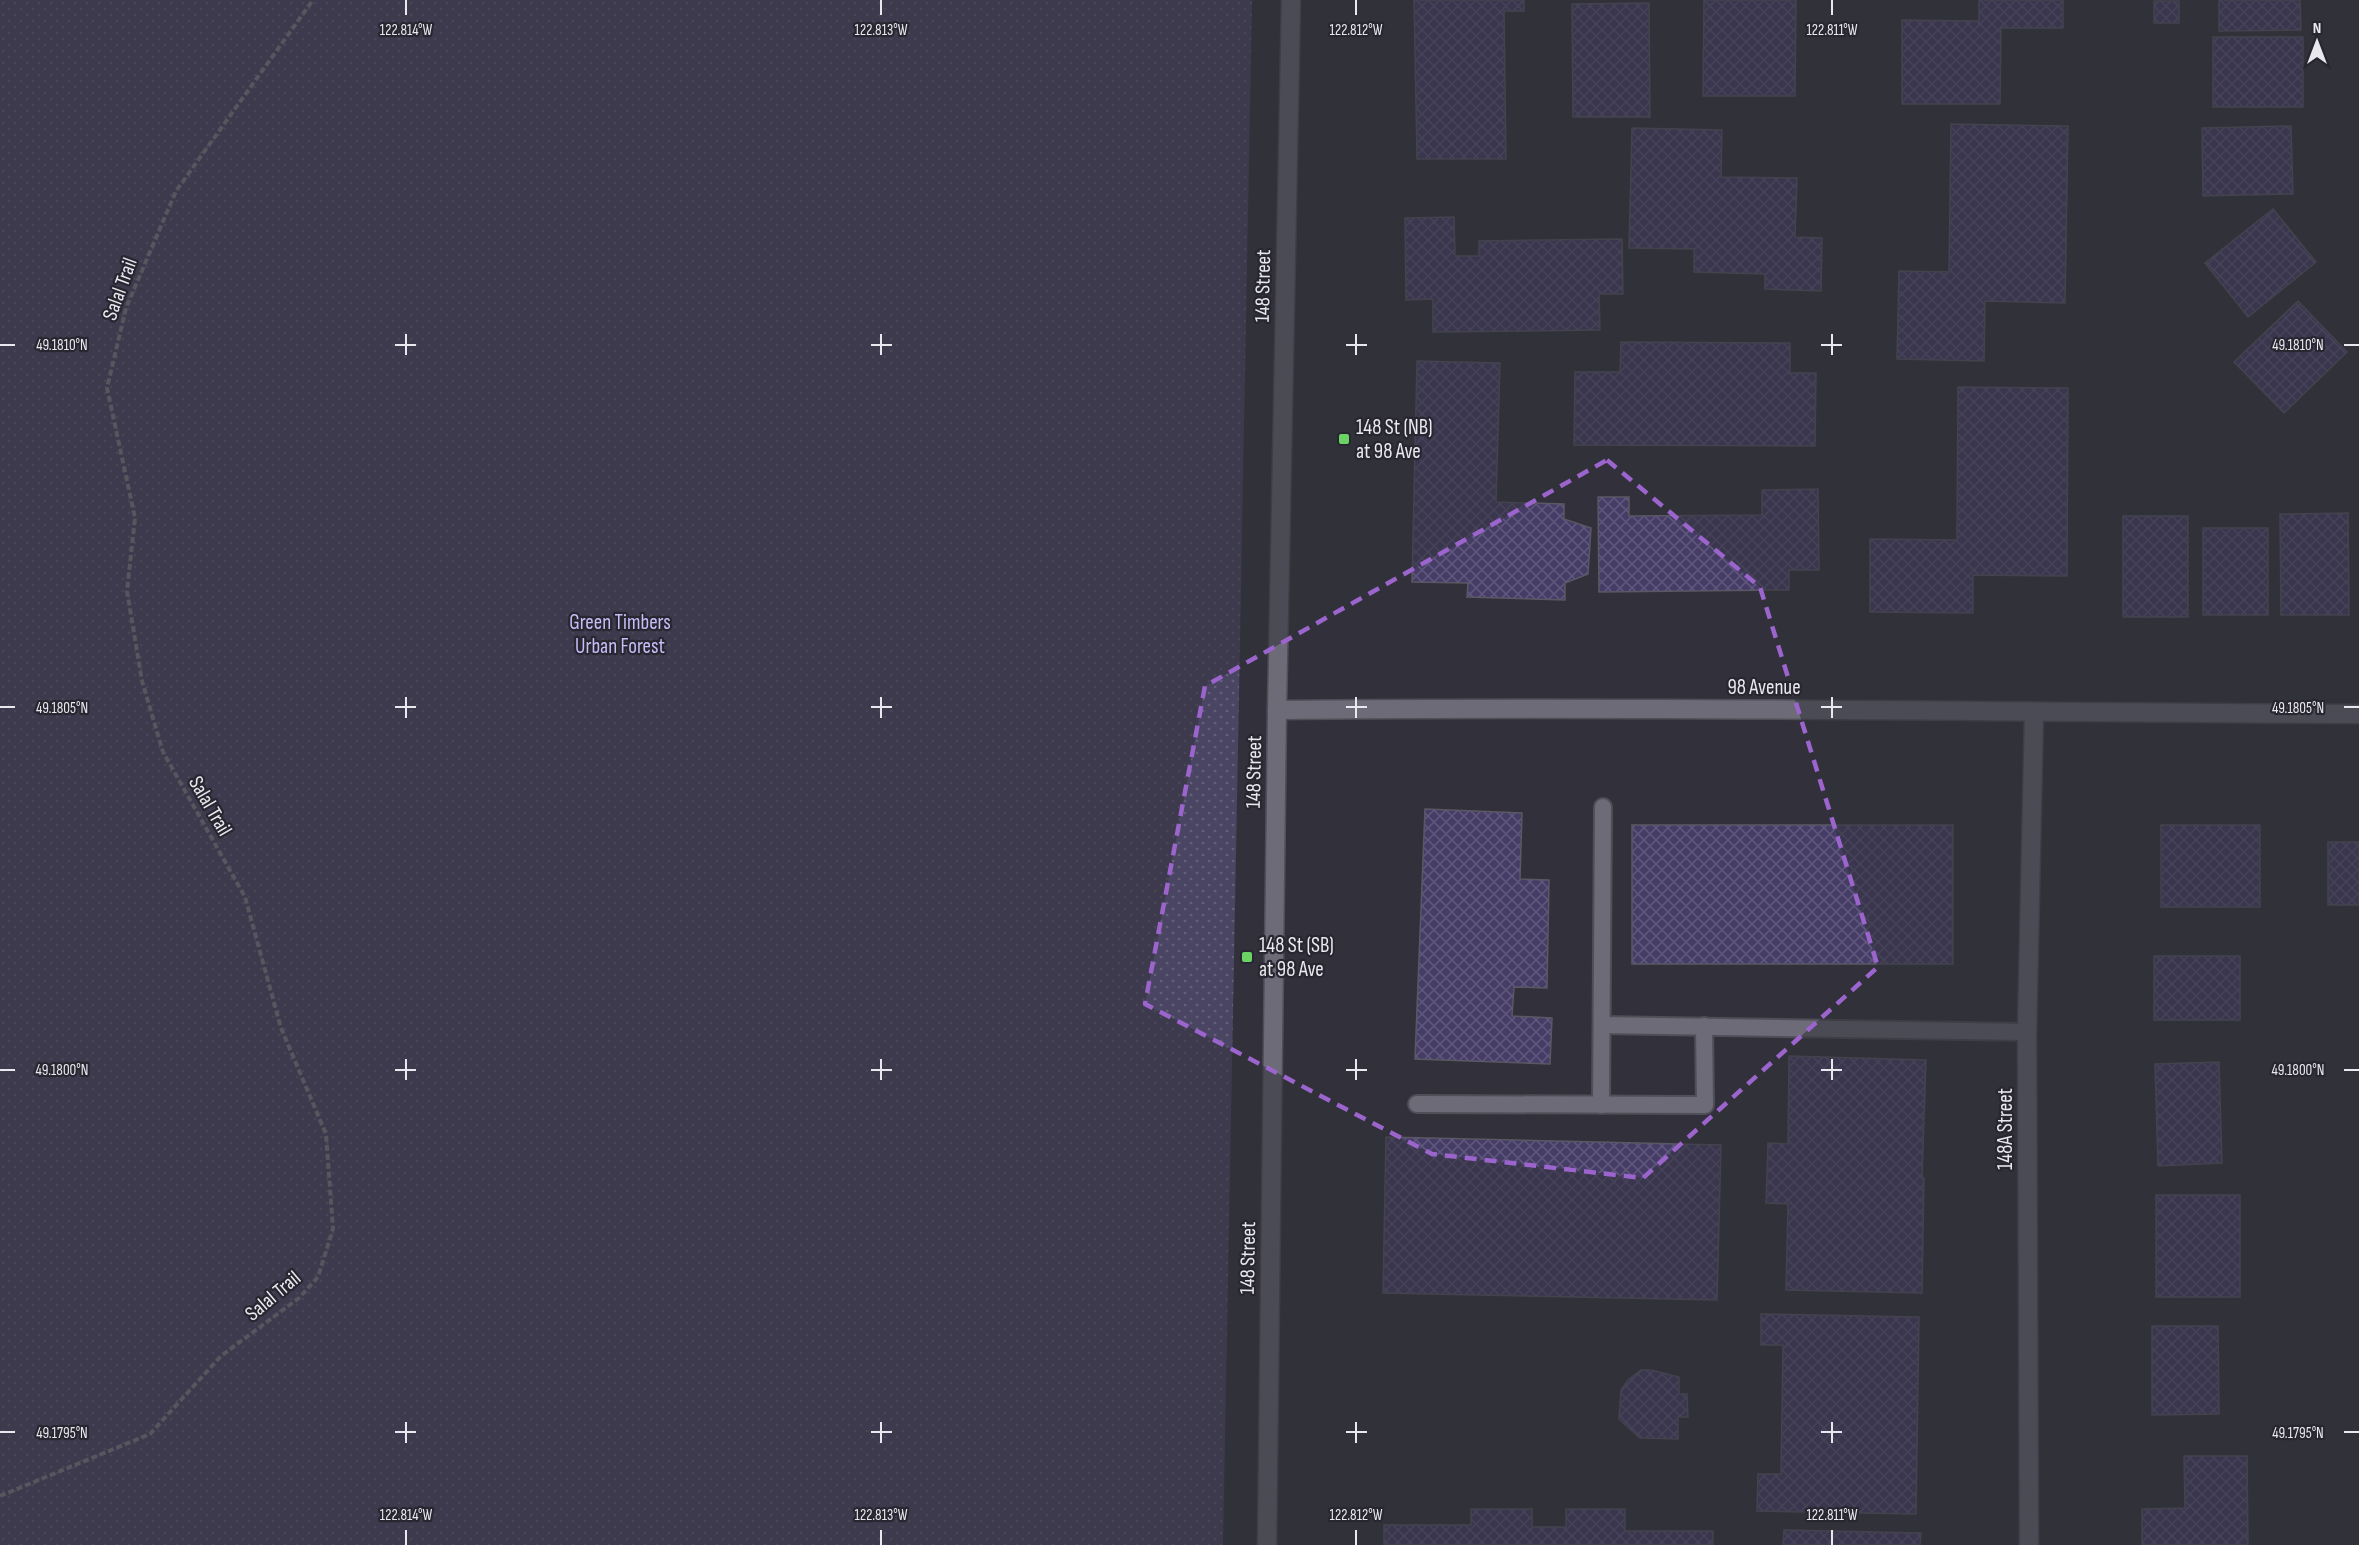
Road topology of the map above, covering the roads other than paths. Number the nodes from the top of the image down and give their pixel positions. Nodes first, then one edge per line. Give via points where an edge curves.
1 (1291, 0) edge
2 (1277, 710) junction
3 (2034, 712) junction
4 (2359, 714) edge
5 (1603, 807) dead end
6 (1602, 1025) junction
7 (1704, 1026) junction
8 (2027, 1032) junction
9 (1417, 1104) dead end
10 (1601, 1105) junction
11 (1267, 1545) edge
12 (2029, 1545) edge

1 - 2 street, 148 Street
2 - 3 street, 98 Avenue
2 - 11 street, 148 Street
3 - 4 street, 98 Avenue
3 - 8 street, 148A Street
5 - 6 lane
6 - 7 lane
6 - 10 lane
7 - 8 lane
7 - 10 lane via 1705,1105
8 - 12 street, 148A Street
9 - 10 lane

